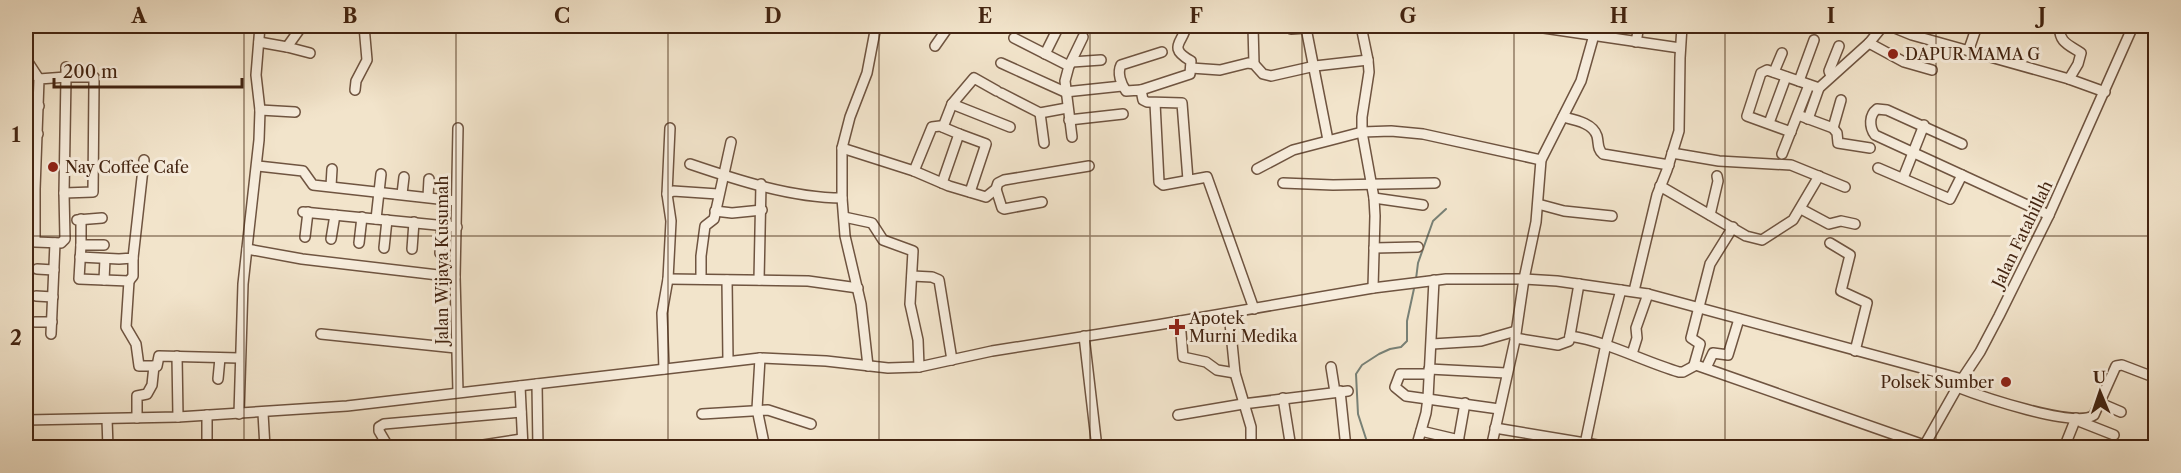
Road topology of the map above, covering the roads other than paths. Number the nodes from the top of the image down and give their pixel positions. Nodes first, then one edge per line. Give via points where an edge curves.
1 (259, 26) edge
2 (302, 26) edge
3 (364, 26) edge
4 (876, 26) edge
5 (949, 26) edge
6 (1059, 26) edge
7 (1186, 26) edge
8 (1253, 26) edge
9 (1288, 26) edge
10 (1361, 26) edge
11 (1536, 26) edge
12 (1639, 26) edge
13 (1682, 26) edge
14 (1883, 26) edge
15 (1890, 26) edge
16 (1977, 26) edge
17 (2060, 26) edge
18 (2133, 26) edge
19 (1307, 27) edge
20 (1594, 35) junction
21 (1083, 37) dead end
22 (1014, 38) dead end
23 (1814, 40) dead end
24 (259, 42) junction
25 (1636, 42) junction
26 (1869, 43) junction
27 (935, 46) dead end
28 (1839, 46) dead end
29 (287, 47) junction
30 (1680, 48) junction
31 (1969, 49) junction
32 (1162, 51) dead end
33 (1782, 53) dead end
34 (310, 54) dead end
35 (1045, 54) junction
36 (26, 59) edge
37 (1101, 60) dead end
38 (1368, 60) junction
39 (1001, 63) dead end
40 (1070, 64) junction
41 (1254, 64) junction
42 (1315, 66) junction
43 (1191, 68) junction
44 (1932, 70) dead end
45 (66, 72) junction
46 (1774, 72) junction
47 (1786, 76) junction
48 (1831, 76) junction
49 (39, 79) junction
50 (2069, 79) junction
51 (1799, 81) junction
52 (1122, 86) junction
53 (1814, 86) junction
54 (355, 90) dead end
55 (1141, 90) junction
56 (1065, 92) junction
57 (2105, 92) junction
58 (1841, 100) dead end
59 (1155, 103) junction
60 (952, 104) junction
61 (39, 106) junction
62 (26, 107) edge
63 (1067, 108) junction
64 (260, 110) junction
65 (295, 112) dead end
66 (1040, 113) junction
67 (1123, 114) dead end
68 (1798, 115) junction
69 (1563, 117) junction
70 (1808, 119) junction
71 (1069, 120) junction
72 (1769, 123) junction
73 (1924, 125) junction
74 (943, 127) junction
75 (1010, 127) dead end
76 (458, 128) dead end
77 (670, 128) dead end
78 (1833, 128) junction
79 (1362, 132) junction
80 (1791, 132) junction
81 (26, 133) edge
82 (38, 134) junction
83 (959, 134) junction
84 (1072, 137) dead end
85 (1328, 140) junction
86 (731, 141) dead end
87 (1044, 143) dead end
88 (986, 144) junction
89 (1962, 144) dead end
90 (842, 148) junction
91 (1870, 148) dead end
92 (997, 149) dead end
93 (1672, 153) junction
94 (1914, 153) junction
95 (1782, 154) dead end
96 (144, 159) dead end
97 (1541, 160) junction
98 (26, 163) edge
99 (36, 163) junction
100 (690, 164) dead end
101 (1669, 165) junction
102 (258, 166) junction
103 (1089, 166) dead end
104 (1878, 168) dead end
105 (332, 169) dead end
106 (905, 169) junction
107 (1257, 169) dead end
108 (381, 174) dead end
109 (722, 175) junction
110 (1962, 175) junction
111 (1717, 176) dead end
112 (1819, 176) junction
113 (404, 177) dead end
114 (1903, 178) junction
115 (429, 179) dead end
116 (1188, 180) junction
117 (942, 183) junction
118 (1283, 183) dead end
119 (1372, 183) junction
120 (1402, 183) junction
121 (1435, 183) dead end
122 (761, 184) junction
123 (331, 186) junction
124 (1660, 186) junction
125 (1845, 187) dead end
126 (30, 189) edge
127 (996, 189) junction
128 (93, 192) junction
129 (103, 192) dead end
130 (379, 192) junction
131 (970, 192) junction
132 (64, 193) junction
133 (402, 194) junction
134 (667, 194) junction
135 (718, 194) junction
136 (428, 197) junction
137 (842, 198) junction
138 (1374, 198) junction
139 (456, 201) junction
140 (1042, 202) dead end
141 (1402, 202) junction
142 (1538, 204) junction
143 (1423, 205) dead end
144 (1801, 209) junction
145 (762, 210) junction
146 (715, 211) junction
147 (30, 212) edge
148 (335, 214) junction
149 (1710, 215) junction
150 (2049, 215) junction
151 (1612, 216) dead end
152 (362, 217) junction
153 (844, 217) junction
154 (102, 218) dead end
155 (81, 219) junction
156 (376, 219) junction
157 (387, 220) junction
158 (66, 222) junction
159 (414, 222) junction
160 (1855, 224) dead end
161 (442, 225) junction
162 (457, 227) junction
163 (1733, 227) junction
164 (305, 237) dead end
165 (332, 239) dead end
166 (31, 242) edge
167 (55, 243) junction
168 (359, 243) dead end
169 (1830, 243) dead end
170 (81, 245) junction
171 (104, 245) dead end
172 (1418, 247) dead end
173 (384, 248) dead end
174 (1374, 248) junction
175 (247, 249) junction
176 (411, 249) dead end
177 (440, 253) dead end
178 (80, 257) junction
179 (133, 258) junction
180 (105, 259) junction
181 (37, 269) dead end
182 (54, 270) junction
183 (912, 276) junction
184 (455, 277) junction
185 (67, 279) dead end
186 (79, 279) junction
187 (668, 279) junction
188 (701, 279) junction
189 (1524, 279) junction
190 (104, 280) junction
191 (728, 280) junction
192 (759, 280) junction
193 (1434, 280) junction
194 (129, 281) junction
195 (1579, 284) junction
196 (858, 288) junction
197 (1373, 288) junction
198 (1621, 290) junction
199 (1634, 291) junction
200 (1648, 294) junction
201 (36, 296) dead end
202 (53, 297) junction
203 (1699, 308) junction
204 (1254, 309) junction
205 (1229, 313) junction
206 (1739, 319) junction
207 (1180, 321) junction
208 (35, 322) dead end
209 (51, 322) junction
210 (51, 334) dead end
211 (321, 334) dead end
212 (1515, 335) junction
213 (1084, 336) junction
214 (1570, 336) junction
215 (1432, 344) junction
216 (1606, 344) junction
217 (456, 348) junction
218 (1855, 351) junction
219 (1632, 354) junction
220 (177, 356) junction
221 (220, 358) junction
222 (239, 358) junction
223 (760, 358) junction
224 (952, 360) junction
225 (728, 361) junction
226 (1694, 365) junction
227 (154, 366) junction
228 (868, 366) junction
229 (919, 367) junction
230 (1330, 367) dead end
231 (1706, 368) junction
232 (664, 369) junction
233 (1429, 371) junction
234 (1235, 373) junction
235 (1506, 374) junction
236 (2156, 378) edge
237 (218, 379) dead end
238 (1960, 383) junction
239 (537, 384) junction
240 (520, 386) junction
241 (1341, 391) junction
242 (458, 392) junction
243 (1283, 398) junction
244 (1428, 398) junction
245 (1465, 403) junction
246 (2100, 403) junction
247 (1243, 404) junction
248 (757, 409) junction
249 (1499, 410) junction
250 (521, 412) junction
251 (2121, 412) dead end
252 (263, 413) junction
253 (239, 414) junction
254 (702, 414) dead end
255 (1178, 415) dead end
256 (207, 416) junction
257 (178, 417) junction
258 (137, 418) junction
259 (107, 419) junction
260 (2076, 419) junction
261 (26, 420) edge
262 (811, 424) dead end
263 (1495, 428) junction
264 (1421, 431) junction
265 (2114, 435) dead end
266 (1251, 442) dead end
267 (522, 443) edge
268 (1458, 444) edge
269 (1567, 444) edge
270 (1585, 444) junction
271 (1603, 446) edge
272 (1924, 446) edge
273 (108, 447) edge
274 (207, 447) edge
275 (265, 447) edge
276 (389, 447) edge
277 (464, 447) edge
278 (538, 447) edge
279 (765, 447) edge
280 (1098, 447) edge
281 (1291, 447) edge
282 (1346, 447) edge
283 (1416, 447) edge
284 (1491, 447) edge
285 (2064, 447) edge

1 - 24 street
2 - 29 street
3 - 54 street via 367,60
4 - 90 street via 867,73
5 - 27 street
6 - 35 street
7 - 43 street via 1178,46 1182,56 1191,62
8 - 41 street
9 - 19 street
10 - 38 street
11 - 20 street
12 - 25 street
13 - 30 street
14 - 26 street
15 - 31 street
16 - 31 street
17 - 50 street via 2063,43 2081,55
18 - 57 street, Jalan Fatahillah
19 - 42 street
20 - 25 street
20 - 69 street via 1587,64
21 - 40 street
22 - 35 street
23 - 51 street
24 - 29 street
24 - 64 street via 256,75
25 - 30 street
26 - 44 street via 1904,62
26 - 48 street
28 - 48 street via 1829,71
29 - 34 street
30 - 93 street via 1680,124
31 - 50 street
32 - 52 street via 1121,65
33 - 46 street
35 - 40 street
36 - 49 street
37 - 40 street
38 - 42 street
38 - 79 street
39 - 56 street
40 - 56 street
41 - 42 street via 1271,76
41 - 43 street via 1220,70
42 - 85 street
43 - 55 street via 1188,76
45 - 49 street
45 - 128 street via 98,77
45 - 132 street
46 - 47 street
46 - 72 street via 1761,73 1747,115
47 - 51 street
47 - 72 street
48 - 53 street
49 - 61 street
50 - 57 street
51 - 53 street
52 - 55 street via 1129,92
52 - 56 street
53 - 68 street
53 - 70 street
55 - 59 street via 1143,100
56 - 63 street
57 - 150 street, Jalan Fatahillah
58 - 78 street
59 - 116 street via 1182,103
59 - 116 street via 1159,182 1163,185
60 - 66 street via 974,78
60 - 74 street
60 - 75 street
61 - 62 street
61 - 82 street
63 - 66 street
63 - 71 street
64 - 65 street
64 - 102 street
66 - 87 street
67 - 71 street
68 - 70 street
68 - 80 street
69 - 97 street
69 - 101 street via 1583,123 1595,133 1599,152 1603,154
70 - 78 street
71 - 84 street
72 - 80 street
73 - 89 street
73 - 94 street
73 - 94 street via 1887,110 1877,109 1872,114 1870,124 1875,135
74 - 83 street
74 - 106 street via 934,125 929,129
76 - 139 street, Jalan Wijaya Kusumah
77 - 134 street
78 - 91 street via 1838,143
79 - 85 street
79 - 97 street via 1415,132
79 - 119 street
80 - 95 street
81 - 82 street
82 - 99 street
83 - 88 street
83 - 117 street
85 - 107 street via 1289,151
86 - 109 street
88 - 92 street
88 - 131 street
90 - 106 street
90 - 137 street
93 - 101 street
93 - 112 street via 1719,161 1791,165
94 - 110 street
94 - 114 street
96 - 179 street
97 - 142 street
98 - 99 street
99 - 126 street
100 - 109 street
101 - 124 street
102 - 123 street via 303,171 312,184
102 - 175 street
103 - 127 street via 1004,180
104 - 114 street
105 - 123 street
106 - 117 street
108 - 130 street
109 - 122 street
109 - 135 street
110 - 114 street via 1950,199
110 - 150 street
111 - 149 street
112 - 125 street
112 - 144 street
113 - 133 street
115 - 136 street
116 - 204 street via 1207,177
117 - 131 street
118 - 119 street
119 - 120 street
119 - 138 street
120 - 121 street
120 - 141 street
122 - 137 street via 814,198
122 - 145 street
123 - 130 street
124 - 149 street
124 - 199 street
126 - 147 street
127 - 131 street via 986,196
127 - 140 street via 1004,209
128 - 129 street
128 - 132 street
130 - 133 street
130 - 156 street
132 - 158 street
133 - 136 street
134 - 135 street
134 - 187 street via 671,221
135 - 146 street
136 - 139 street
137 - 153 street
138 - 141 street
138 - 174 street
139 - 162 street, Jalan Wijaya Kusumah
141 - 143 street
142 - 151 street
142 - 189 street
144 - 160 street via 1829,224
144 - 163 street via 1793,220 1762,240
145 - 146 street
145 - 192 street
146 - 188 street via 713,220 705,226
147 - 166 street
148 - 152 street
148 - 164 street via 305,212
148 - 165 street
149 - 163 street
150 - 238 street, Jalan Fatahillah via 1980,352
152 - 156 street
152 - 168 street
153 - 183 street via 872,223 884,240 912,250
153 - 196 street via 847,248
154 - 155 street
155 - 158 street
155 - 170 street
156 - 157 street
157 - 159 street
157 - 173 street
158 - 167 street via 64,242
159 - 161 street
159 - 176 street
161 - 162 street
161 - 177 street
162 - 184 street, Jalan Wijaya Kusumah
163 - 203 street via 1710,264
166 - 167 street
167 - 182 street
169 - 218 street via 1850,255 1841,291 1867,303
170 - 171 street
170 - 178 street
172 - 174 street
174 - 197 street
175 - 184 street
175 - 222 street
178 - 180 street
178 - 186 street
179 - 180 street
179 - 194 street via 133,276
180 - 190 street
181 - 182 street
182 - 202 street
183 - 224 street via 939,280
183 - 229 street via 910,304
184 - 217 street, Jalan Wijaya Kusumah
185 - 186 street
186 - 190 street
187 - 188 street
187 - 232 street via 663,313
188 - 191 street
189 - 193 street
189 - 195 street
189 - 212 street
190 - 194 street
191 - 192 street
191 - 225 street
192 - 196 street
193 - 197 street
193 - 215 street
194 - 227 street via 127,330 136,344 139,366
195 - 198 street
195 - 214 street
196 - 228 street
197 - 204 street
198 - 199 street
198 - 216 street
199 - 200 street
200 - 203 street
200 - 219 street
201 - 202 street
202 - 209 street
203 - 206 street
203 - 226 street via 1691,338 1700,344
204 - 205 street
205 - 207 street
205 - 234 street
206 - 218 street
206 - 231 street via 1727,356 1713,353
207 - 213 street
207 - 234 street via 1183,357
208 - 209 street
209 - 210 street
211 - 217 street
212 - 214 street via 1558,345 1566,343
212 - 215 street
212 - 235 street
213 - 224 street
213 - 280 street
214 - 216 street
215 - 233 street
216 - 219 street
216 - 270 street
217 - 242 street, Jalan Wijaya Kusumah
218 - 238 street
219 - 226 street via 1678,372
220 - 221 street
220 - 227 street via 160,356
220 - 257 street
221 - 222 street
221 - 237 street
222 - 253 street
223 - 225 street
223 - 228 street
223 - 248 street
224 - 229 street
225 - 232 street
226 - 231 street
227 - 258 street via 150,390 137,396
228 - 229 street
230 - 241 street
231 - 272 street
232 - 239 street
233 - 235 street
233 - 244 street
233 - 244 street via 1403,373 1395,385 1406,396
234 - 247 street
235 - 249 street
236 - 246 street via 2116,366
238 - 260 street via 2011,405
238 - 272 street, Jalan Fatahillah
239 - 240 street
239 - 278 street
240 - 242 street
240 - 250 street
241 - 243 street
241 - 282 street
242 - 252 street
243 - 247 street
243 - 281 street
244 - 245 street
244 - 264 street
245 - 249 street
245 - 268 street
246 - 251 street
246 - 260 street via 2090,419
247 - 255 street
247 - 266 street via 1251,427
248 - 254 street
248 - 262 street
248 - 279 street
249 - 263 street
250 - 267 street
250 - 276 street via 384,424 379,431
252 - 253 street
252 - 275 street
253 - 256 street
256 - 257 street
256 - 274 street
257 - 258 street
258 - 259 street
259 - 261 street
259 - 273 street
260 - 265 street
260 - 285 street
263 - 269 street
263 - 284 street
264 - 268 street
264 - 283 street
267 - 277 street
269 - 270 street
270 - 271 street

